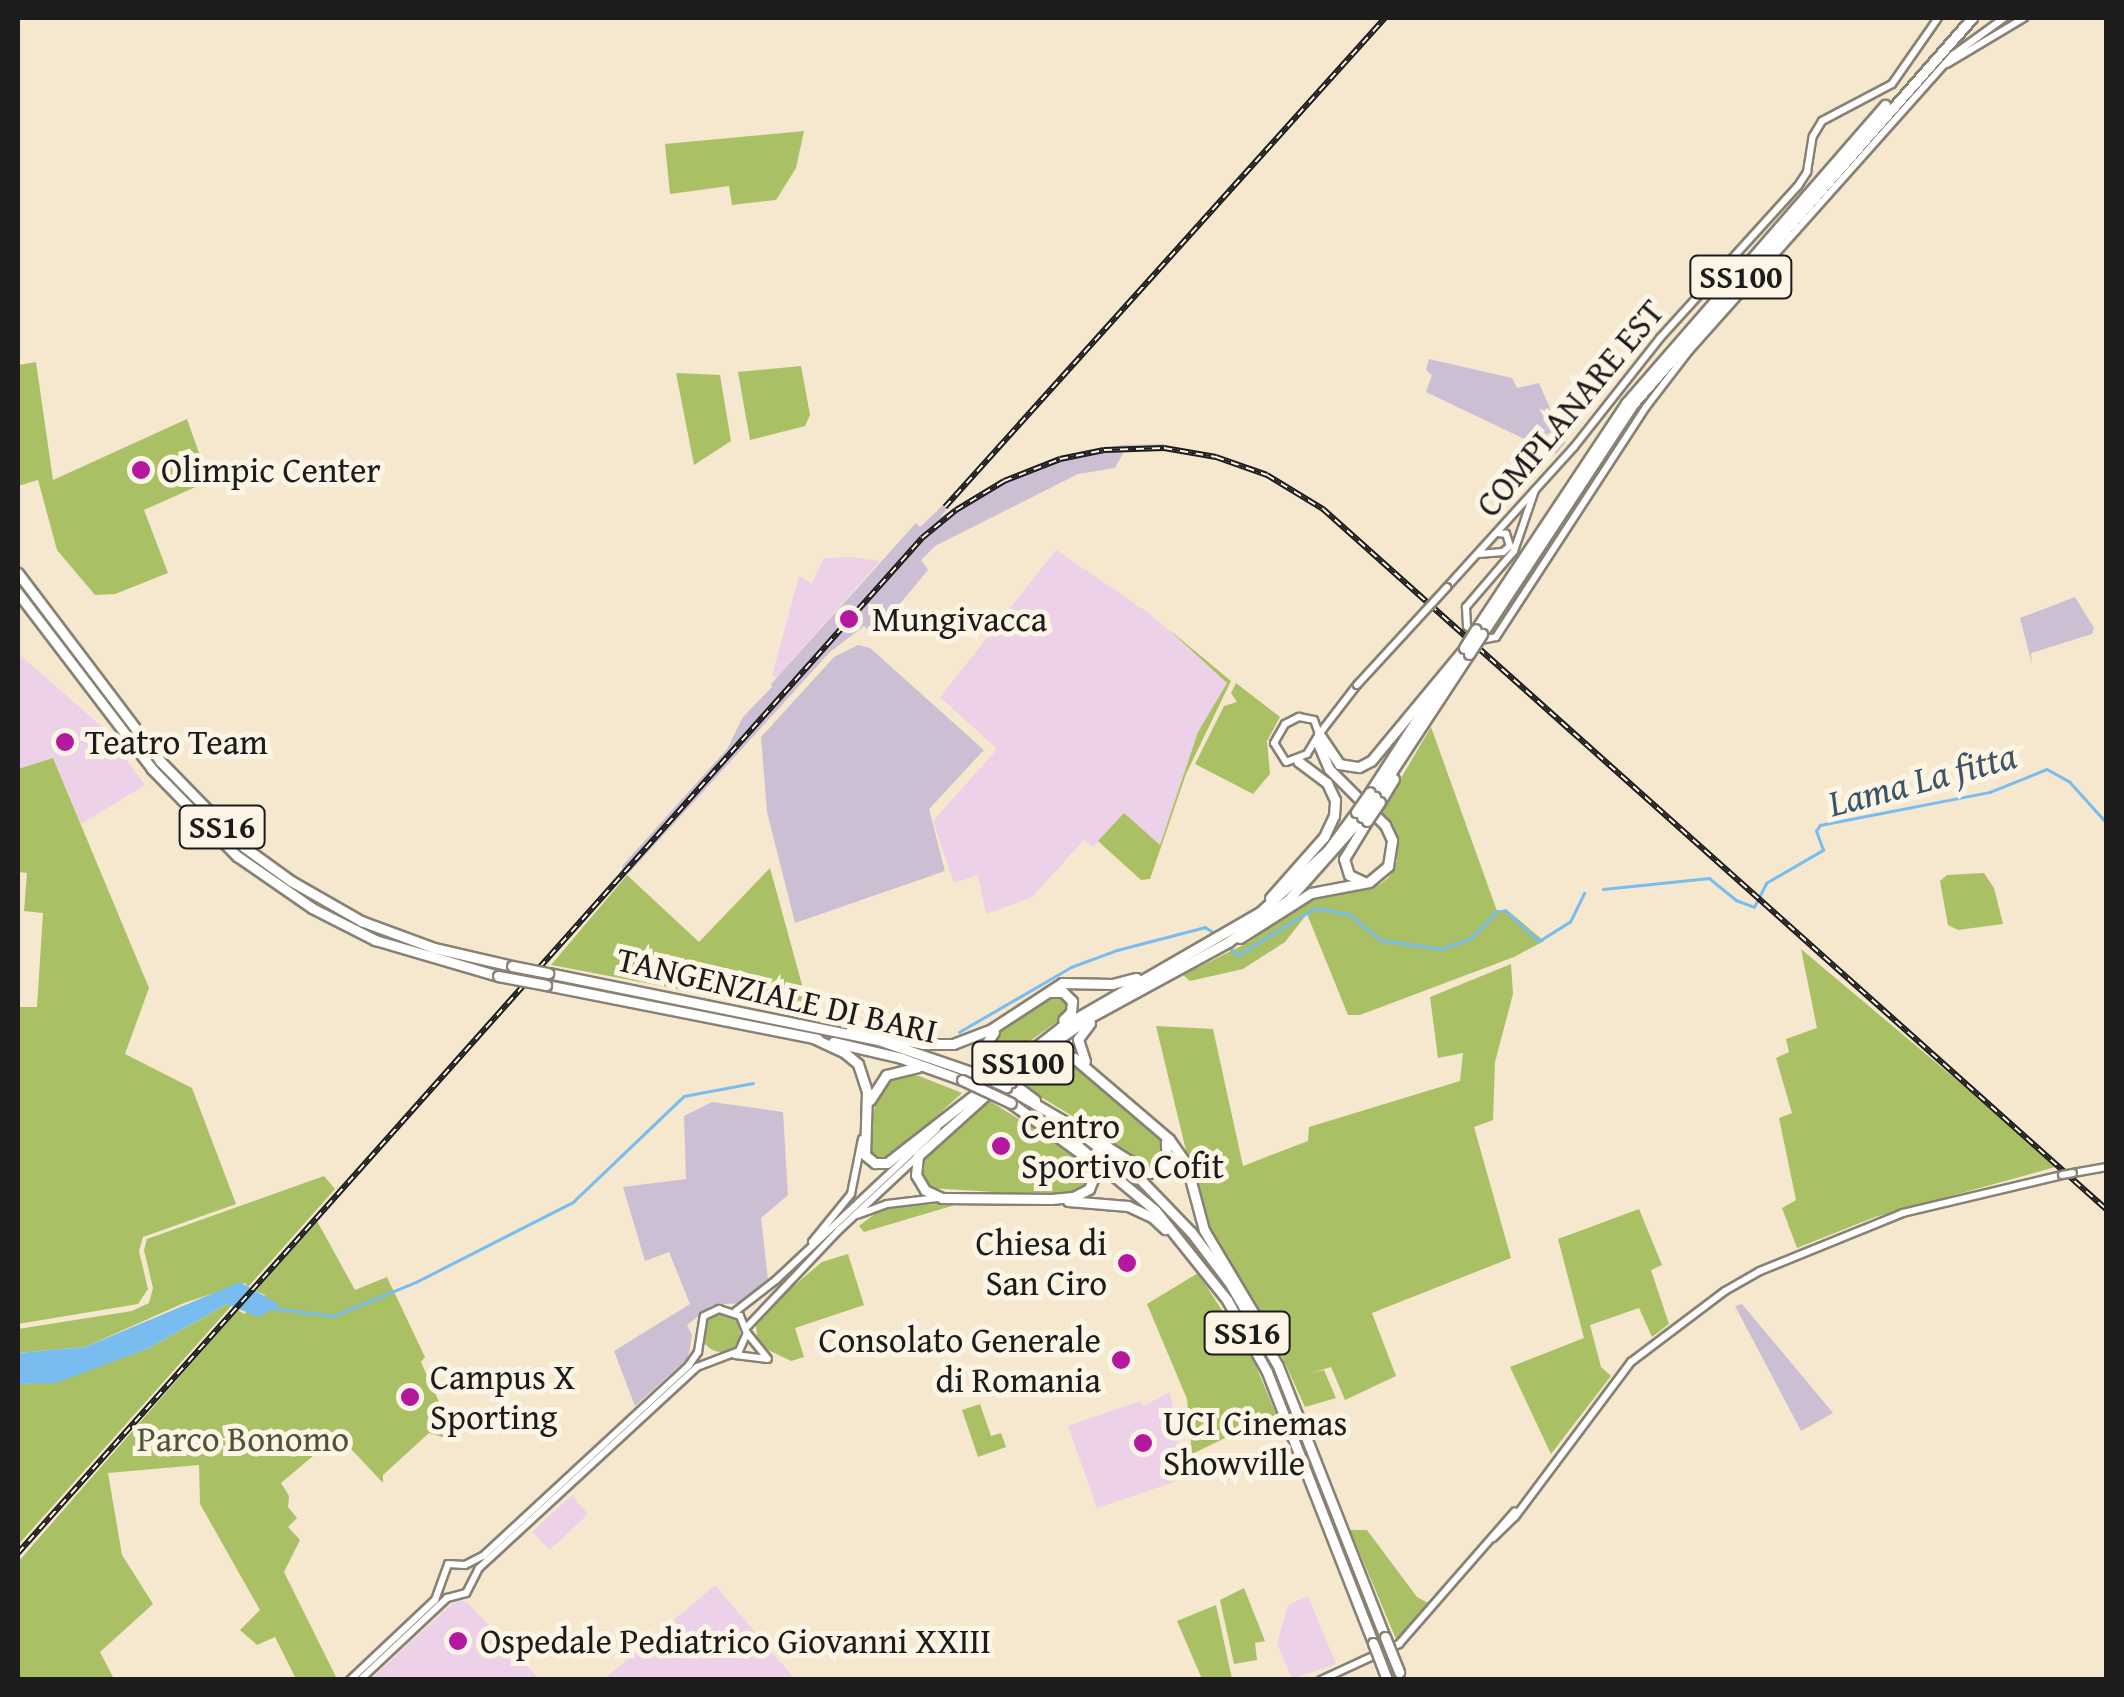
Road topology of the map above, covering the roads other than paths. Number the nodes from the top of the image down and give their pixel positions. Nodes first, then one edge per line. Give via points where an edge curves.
1 (1938, 18) edge
2 (1964, 18) edge
3 (1972, 18) edge
4 (2004, 18) edge
5 (2024, 18) edge
6 (1942, 67) junction
7 (1535, 490) junction
8 (1496, 534) junction
9 (1498, 553) junction
10 (1474, 557) junction
11 (1502, 567) junction
12 (18, 573) edge
13 (18, 593) edge
14 (1479, 632) junction
15 (1465, 651) junction
16 (1318, 737) junction
17 (1300, 765) junction
18 (1329, 769) junction
19 (1375, 797) junction
20 (1362, 817) junction
21 (1370, 882) junction
22 (1230, 935) junction
23 (1178, 960) junction
24 (1141, 988) junction
25 (1047, 993) junction
26 (1007, 1020) junction
27 (829, 1030) junction
28 (812, 1038) junction
29 (933, 1068) junction
30 (1090, 1068) junction
31 (1009, 1077) junction
32 (970, 1098) junction
33 (1011, 1103) junction
34 (866, 1108) junction
35 (1156, 1128) junction
36 (863, 1137) junction
37 (1090, 1138) junction
38 (918, 1156) junction
39 (2106, 1167) edge
40 (942, 1198) junction
41 (1051, 1199) junction
42 (852, 1217) junction
43 (803, 1255) junction
44 (735, 1311) junction
45 (747, 1331) junction
46 (1262, 1336) junction
47 (1250, 1338) junction
48 (700, 1346) junction
49 (733, 1355) junction
50 (716, 1358) junction
51 (465, 1565) junction
52 (473, 1577) junction
53 (441, 1585) junction
54 (452, 1595) junction
55 (1400, 1676) edge
56 (1388, 1679) edge
57 (350, 1680) edge
58 (360, 1680) edge
59 (1320, 1680) edge

1 - 7 main road, COMPLANARE EST via 1892,84 1822,121 1798,186
2 - 14 highway, SS100 via 1650,372 1583,463
3 - 14 highway, SS100 via 1634,403
4 - 6 main road
5 - 6 main road
6 - 11 main road via 1690,351 1496,637 1485,642 1471,632 1464,612
7 - 8 main road, COMPLANARE EST
7 - 11 main road via 1519,541
8 - 9 main road via 1511,542
8 - 10 main road, COMPLANARE EST
9 - 10 main road
9 - 11 main road
10 - 16 main road, COMPLANARE EST, bridge
12 - 27 highway, TANGENZIALE DI BARI / SS16, bridge via 160,761 244,847 290,881 361,921 416,942
13 - 28 highway, TANGENZIALE DI BARI / SS16, bridge via 152,769 237,856 312,908 375,940 498,976
14 - 15 highway, SS100, bridge
15 - 16 highway, SS100 via 1436,676 1372,761 1339,764
15 - 19 highway, SS100
15 - 19 highway, SS100
16 - 17 main road
16 - 17 main road via 1308,717 1280,729 1278,754
16 - 18 highway
17 - 18 highway
17 - 22 highway, SS100 via 1332,790 1330,826 1272,897
18 - 21 highway via 1389,831 1388,866
19 - 20 highway, SS100, bridge
20 - 21 highway, SS100 via 1344,859 1349,875
20 - 22 highway, SS100
21 - 22 highway, SS100 via 1310,893 1256,931
22 - 23 highway, SS100
22 - 24 highway, SS100
23 - 25 highway via 1130,980 1070,982
23 - 31 highway, SS100 via 1086,1011
24 - 30 highway via 1081,1032 1078,1048
24 - 31 highway, SS100 via 1067,1031
25 - 26 highway
25 - 31 highway via 1068,995 1072,1012 1021,1049
26 - 27 highway via 966,1042 938,1045
26 - 31 highway, bridge via 984,1047 990,1068
27 - 31 highway, TANGENZIALE DI BARI / SS16, bridge via 980,1075
28 - 29 highway, TANGENZIALE DI BARI / SS16
28 - 34 highway via 858,1064
29 - 33 highway, TANGENZIALE DI BARI / SS16, bridge
29 - 34 highway via 892,1071
30 - 31 highway via 1057,1053
30 - 35 highway
31 - 32 highway, SS100
31 - 37 highway, TANGENZIALE DI BARI / SS16
31 - 38 highway, SS100
32 - 36 highway, SS100 via 887,1164 869,1160
32 - 43 main road, SS100
33 - 41 highway via 1092,1164 1089,1189
33 - 47 highway, TANGENZIALE DI BARI / SS16 via 1079,1144 1155,1210 1207,1271
34 - 36 highway
35 - 37 highway via 1170,1157 1149,1173
35 - 46 highway via 1180,1152 1204,1230 1254,1310
36 - 43 main road via 851,1194
37 - 46 highway, TANGENZIALE DI BARI / SS16 via 1191,1232
38 - 40 highway via 917,1180
38 - 42 main road, SS100
39 - 59 main road, bridge via 1904,1212 1725,1291 1631,1362 1526,1500 1399,1644
40 - 41 highway
40 - 42 main road via 887,1204
41 - 47 highway via 1114,1203 1152,1216
42 - 45 main road, SS100 via 756,1313
43 - 44 main road, SS100
44 - 45 main road
44 - 48 main road via 704,1316
45 - 49 main road
45 - 49 main road via 768,1359
46 - 55 highway, TANGENZIALE DI BARI / SS16, bridge
47 - 56 highway, TANGENZIALE DI BARI / SS16, bridge
48 - 50 main road
48 - 51 main road via 689,1365 484,1556
49 - 50 main road
50 - 52 main road via 697,1367
51 - 52 main road
51 - 53 main road via 448,1564
52 - 54 main road via 466,1593
53 - 54 main road
53 - 57 main road via 434,1600
54 - 58 main road

